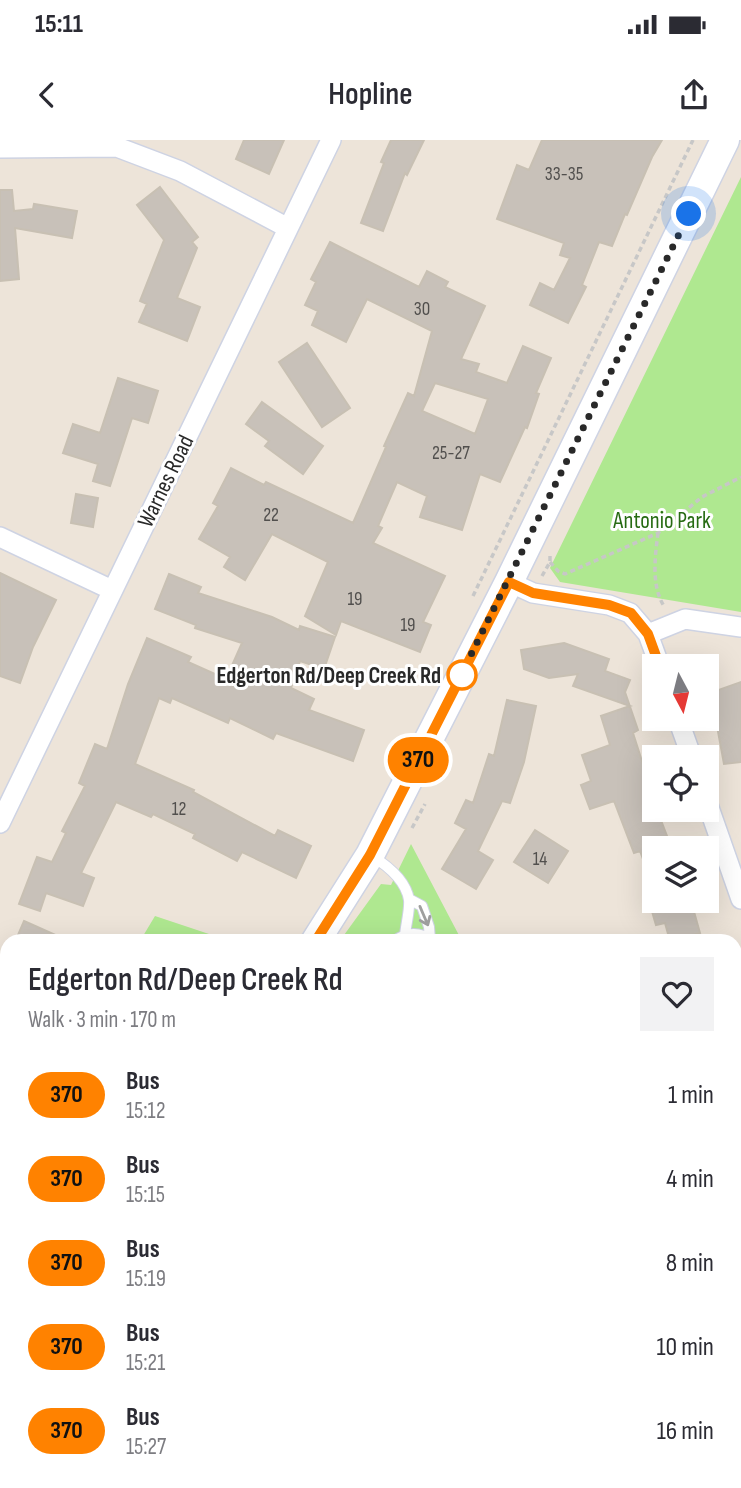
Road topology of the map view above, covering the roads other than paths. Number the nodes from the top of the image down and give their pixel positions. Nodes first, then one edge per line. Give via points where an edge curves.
1 (331, 140) edge
2 (725, 140) edge
3 (0, 148) edge
4 (288, 228) junction
5 (0, 537) edge
6 (509, 582) junction
7 (112, 590) junction
8 (741, 628) edge
9 (656, 630) junction
10 (659, 654) edge
11 (714, 822) edge
12 (0, 823) edge
13 (370, 855) junction
14 (409, 899) junction
15 (741, 899) edge
16 (320, 934) edge
17 (405, 934) edge
18 (430, 934) edge

1 - 4 street, Warnes Road
2 - 6 main road
3 - 4 street via 117,147 180,171
4 - 7 street, Warnes Road
5 - 7 street
6 - 9 street via 533,593 609,605
6 - 13 main road
7 - 12 street, Warnes Road
8 - 9 street via 685,619
9 - 10 street
11 - 15 street
13 - 14 lane via 399,878
13 - 16 main road
14 - 17 lane
14 -> 18 lane via 422,906

